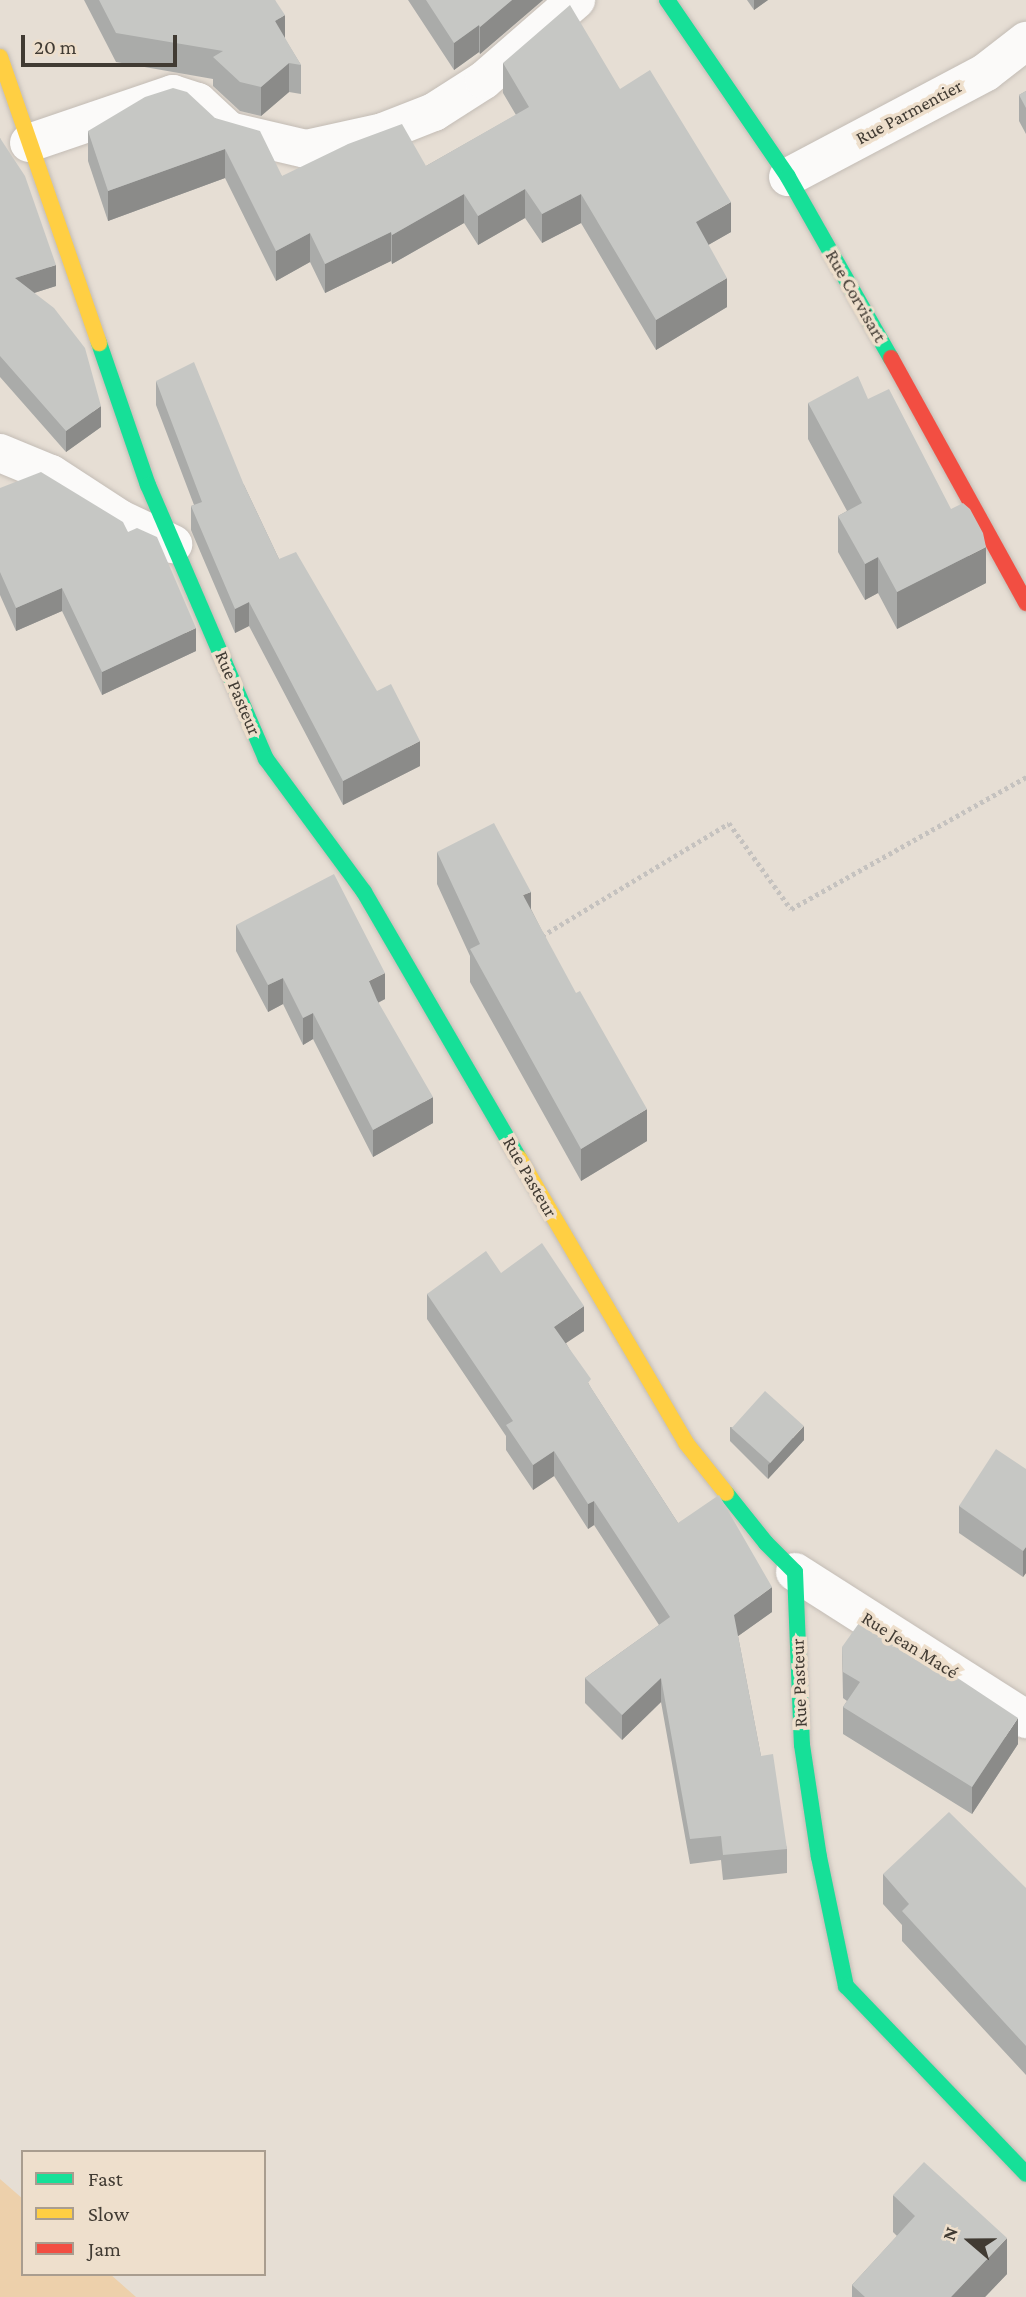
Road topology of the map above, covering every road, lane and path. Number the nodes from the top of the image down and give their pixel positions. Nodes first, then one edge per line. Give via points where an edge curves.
1 (576, 0) edge
2 (667, 0) edge
3 (1026, 41) edge
4 (0, 57) edge
5 (29, 143) junction
6 (788, 177) junction
7 (0, 453) edge
8 (173, 544) junction
9 (1026, 603) edge
10 (1026, 777) edge
11 (533, 941) edge
12 (795, 1572) junction
13 (1026, 1719) edge
14 (1026, 2174) edge

1 - 5 street via 484,80 434,112 383,132 306,149 229,131 198,102 173,94
2 - 6 street, Rue Corvisart
3 - 6 street, Rue Parmentier via 986,72
4 - 5 street, Rue Pasteur
5 - 8 street, Rue Pasteur via 148,485
6 - 9 street, Rue Corvisart
7 - 8 street via 51,474 120,519
8 - 12 street, Rue Pasteur via 266,759 364,892 686,1443
10 - 11 path via 791,909 729,823
12 - 13 street, Rue Jean Macé
12 - 14 street, Rue Pasteur via 802,1745 846,1986

